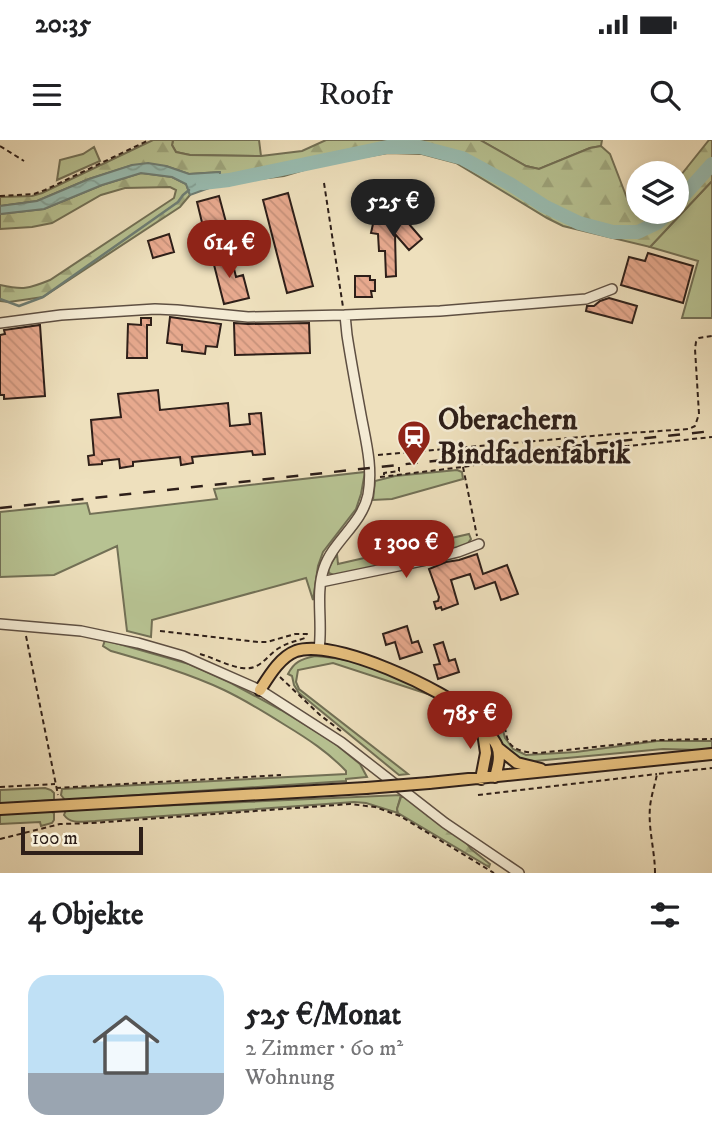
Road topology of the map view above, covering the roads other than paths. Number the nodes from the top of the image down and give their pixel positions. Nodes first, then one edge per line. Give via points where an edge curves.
1 (612, 289) dead end
2 (345, 315) junction
3 (0, 323) edge
4 (479, 544) road end
5 (321, 582) junction
6 (0, 624) edge
7 (319, 649) junction
8 (260, 690) junction
9 (479, 721) junction
10 (498, 748) junction
11 (712, 754) edge
12 (548, 771) junction
13 (495, 777) junction
14 (481, 779) junction
15 (0, 809) edge
16 (519, 873) edge

1 - 2 street via 586,299
2 - 3 street via 248,317 155,309
2 - 5 street via 370,477 365,506 324,567
4 - 5 street
5 - 7 street
6 - 8 street via 81,631 138,643 183,656
7 - 8 main road via 294,652
7 - 9 main road via 391,669
8 - 16 street via 341,742 445,823
9 - 10 main road
9 - 14 main road via 486,753
10 - 12 main road via 517,763
10 - 13 main road
11 - 12 main road
12 - 13 main road
13 - 14 main road
14 - 15 main road, bridge

